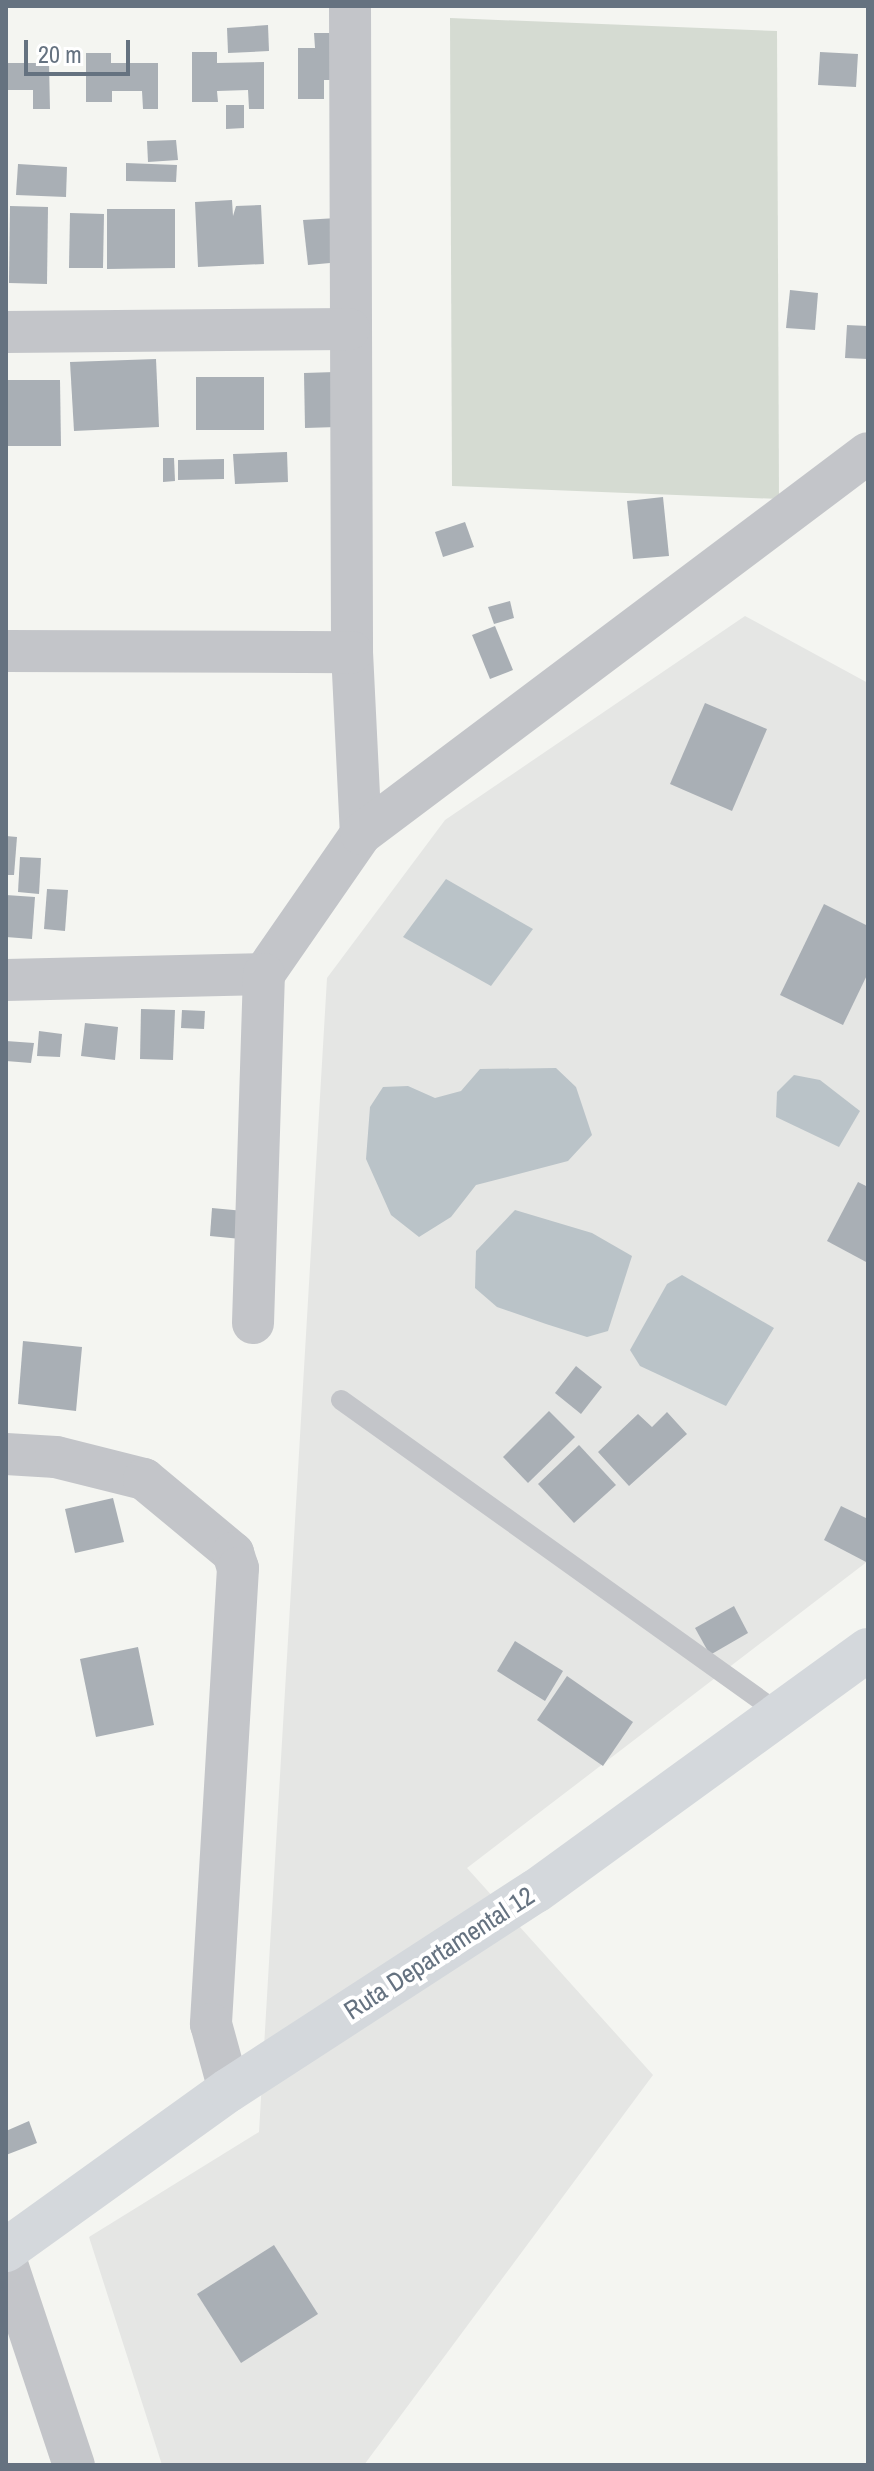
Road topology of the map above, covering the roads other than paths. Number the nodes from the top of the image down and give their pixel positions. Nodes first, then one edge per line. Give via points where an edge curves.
1 (350, 6) edge
2 (349, 329) junction
3 (6, 332) edge
4 (868, 453) edge
5 (6, 651) edge
6 (352, 652) junction
7 (361, 834) junction
8 (264, 974) junction
9 (6, 980) edge
10 (253, 1323) dead end
11 (341, 1400) dead end
12 (6, 1454) edge
13 (868, 1650) edge
14 (783, 1716) junction
15 (229, 2090) junction
16 (6, 2250) edge
17 (6, 2261) edge
18 (74, 2465) edge

1 - 2 street
2 - 3 street
2 - 6 street
4 - 7 street
5 - 6 street
6 - 7 street
7 - 8 street
8 - 9 street
8 - 10 street
11 - 14 lane
12 - 15 street via 56,1457 144,1479 233,1553 238,1568 211,2024
13 - 14 main road, Ruta Departamental 12
14 - 15 main road, Ruta Departamental 12 via 536,1891
15 - 16 main road, Ruta Departamental 12
17 - 18 street

